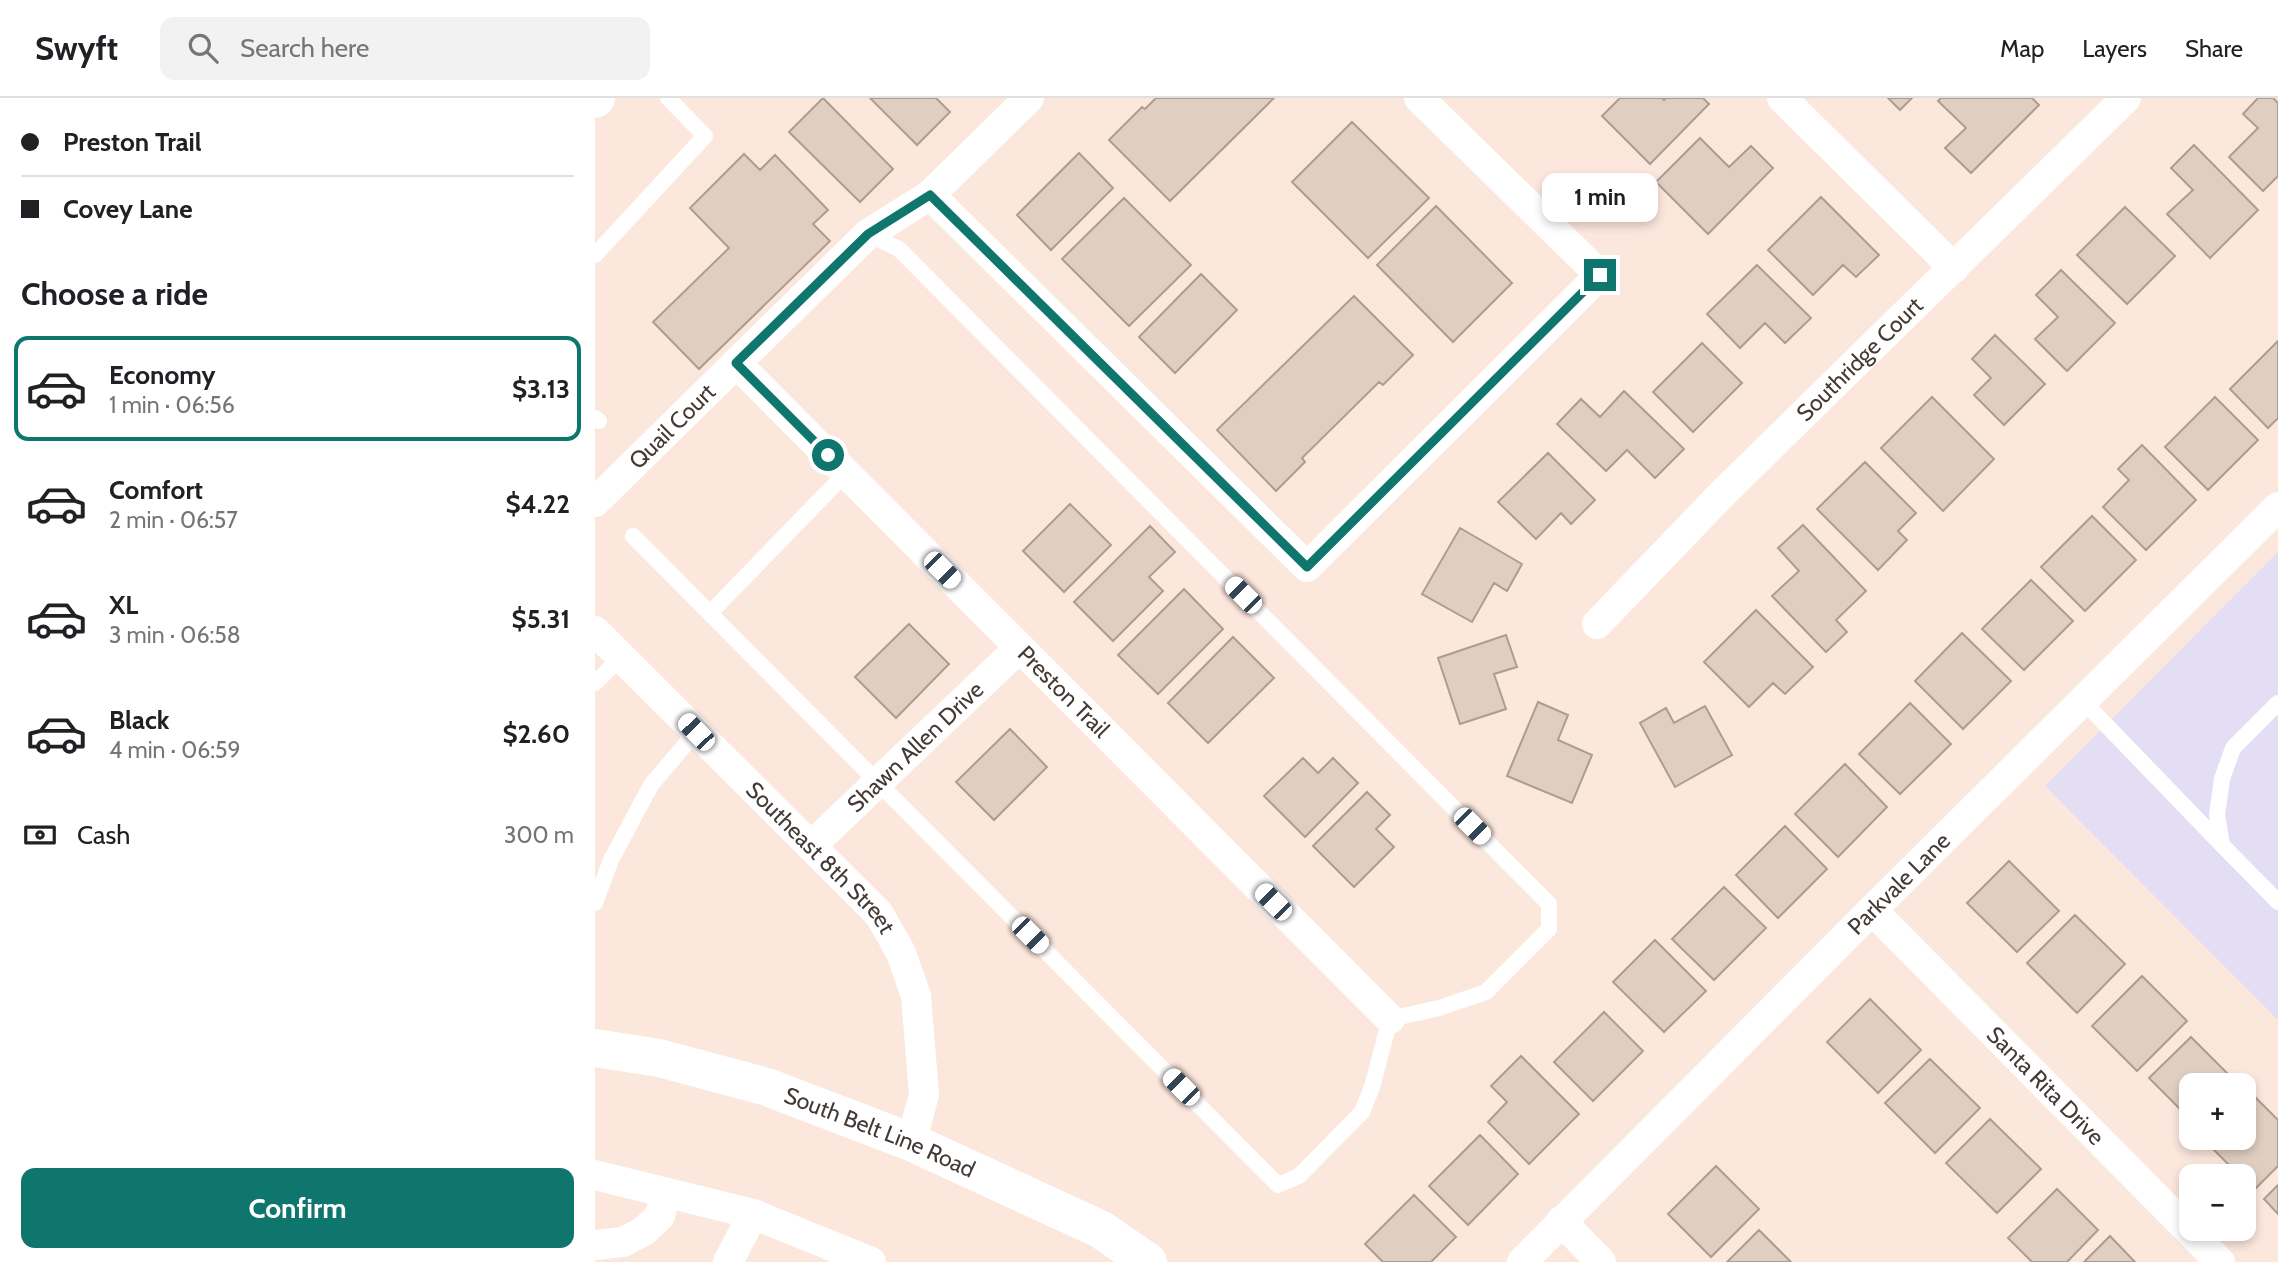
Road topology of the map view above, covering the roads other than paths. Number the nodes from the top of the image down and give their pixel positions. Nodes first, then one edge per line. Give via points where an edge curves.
1 (668, 98) edge
2 (1029, 98) edge
3 (1419, 98) edge
4 (1782, 98) edge
5 (2126, 98) edge
6 (930, 195) junction
7 (868, 234) junction
8 (595, 255) edge
9 (1954, 268) junction
10 (736, 363) junction
11 (846, 473) junction
12 (595, 502) edge
13 (2278, 507) edge
14 (633, 536) dead end
15 (710, 613) junction
16 (1597, 624) dead end
17 (595, 631) edge
18 (1019, 648) junction
19 (621, 657) junction
20 (595, 683) edge
21 (2083, 701) junction
22 (2278, 703) edge
23 (696, 732) junction
24 (878, 782) junction
25 (2222, 845) junction
26 (811, 846) junction
27 (2278, 902) edge
28 (595, 903) edge
29 (1872, 910) junction
30 (1390, 1019) junction
31 (595, 1048) edge
32 (911, 1142) junction
33 (595, 1175) edge
34 (665, 1193) junction
35 (753, 1214) junction
36 (1561, 1221) junction
37 (595, 1245) edge
38 (862, 1260) edge
39 (728, 1262) edge
40 (1148, 1262) edge
41 (1522, 1262) edge
42 (1601, 1262) edge
43 (2220, 1262) edge

1 - 8 lane via 705,136
2 - 6 street, Quail Court
3 - 6 street via 1600,275 1307,567
4 - 9 street
5 - 9 street, Southridge Court
6 - 7 street, Quail Court
7 - 10 street, Quail Court
7 - 30 lane via 898,249 1549,904 1549,929 1486,992
9 - 16 street, Southridge Court via 1723,493
10 - 11 street, Preston Trail
10 - 12 street, Quail Court
11 - 15 lane
11 - 18 street, Preston Trail
13 - 21 street, Parkvale Lane
14 - 15 lane
15 - 24 lane
17 - 19 street, Southeast 8th Street
18 - 24 street, Shawn Allen Drive
18 - 30 street, Preston Trail
19 - 20 lane
19 - 23 street, Southeast 8th Street
21 - 25 lane
21 - 29 street, Parkvale Lane
22 - 25 lane via 2233,748 2217,815
23 - 26 street, Southeast 8th Street
23 - 28 lane via 651,785 611,860
24 - 26 street, Shawn Allen Drive
24 - 30 lane via 1278,1185 1299,1176 1362,1112
25 - 27 lane
26 - 32 street, Southeast 8th Street via 879,914 901,953 916,996 924,1095
29 - 36 street, Parkvale Lane
29 - 43 street, Santa Rita Drive
31 - 32 main road, South Belt Line Road via 659,1058 767,1087
32 - 40 main road, South Belt Line Road via 1100,1229
33 - 34 street
34 - 35 street
34 - 37 street via 660,1216 643,1231 623,1242
35 - 38 street
35 - 39 street
36 - 41 street, Parkvale Lane
36 - 42 street

